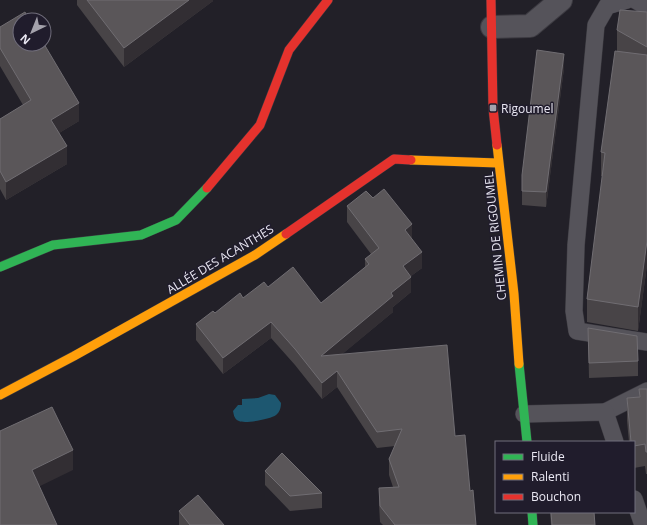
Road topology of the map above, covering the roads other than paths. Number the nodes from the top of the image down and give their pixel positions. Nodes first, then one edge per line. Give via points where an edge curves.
1 (328, 0) edge
2 (491, 0) edge
3 (499, 0) edge
4 (561, 0) edge
5 (627, 0) edge
6 (635, 0) edge
7 (647, 6) edge
8 (492, 27) junction
9 (498, 163) junction
10 (0, 267) edge
11 (647, 342) edge
12 (647, 391) edge
13 (0, 395) edge
14 (605, 412) junction
15 (524, 414) junction
16 (527, 441) edge
17 (615, 441) edge
18 (635, 502) edge
19 (532, 513) edge
20 (533, 525) edge
21 (642, 525) edge

1 - 10 street via 289,50 260,126 176,220 141,235 53,245
2 - 8 street, CHEMIN DE RIGOUMEL
3 - 8 street, CHEMIN DE RIGOUMEL
4 - 8 street via 530,26
5 - 11 lane via 607,6 596,25 576,245 574,311 577,331
6 - 7 lane
8 - 9 street, CHEMIN DE RIGOUMEL via 493,108
9 - 13 street, ALLÉE DES ACANTHES via 394,159 255,255
9 - 15 street, CHEMIN DE RIGOUMEL via 514,294
12 - 14 lane
14 - 15 lane
14 - 17 lane
15 - 16 street, CHEMIN DE RIGOUMEL
18 - 21 lane
19 - 20 street

